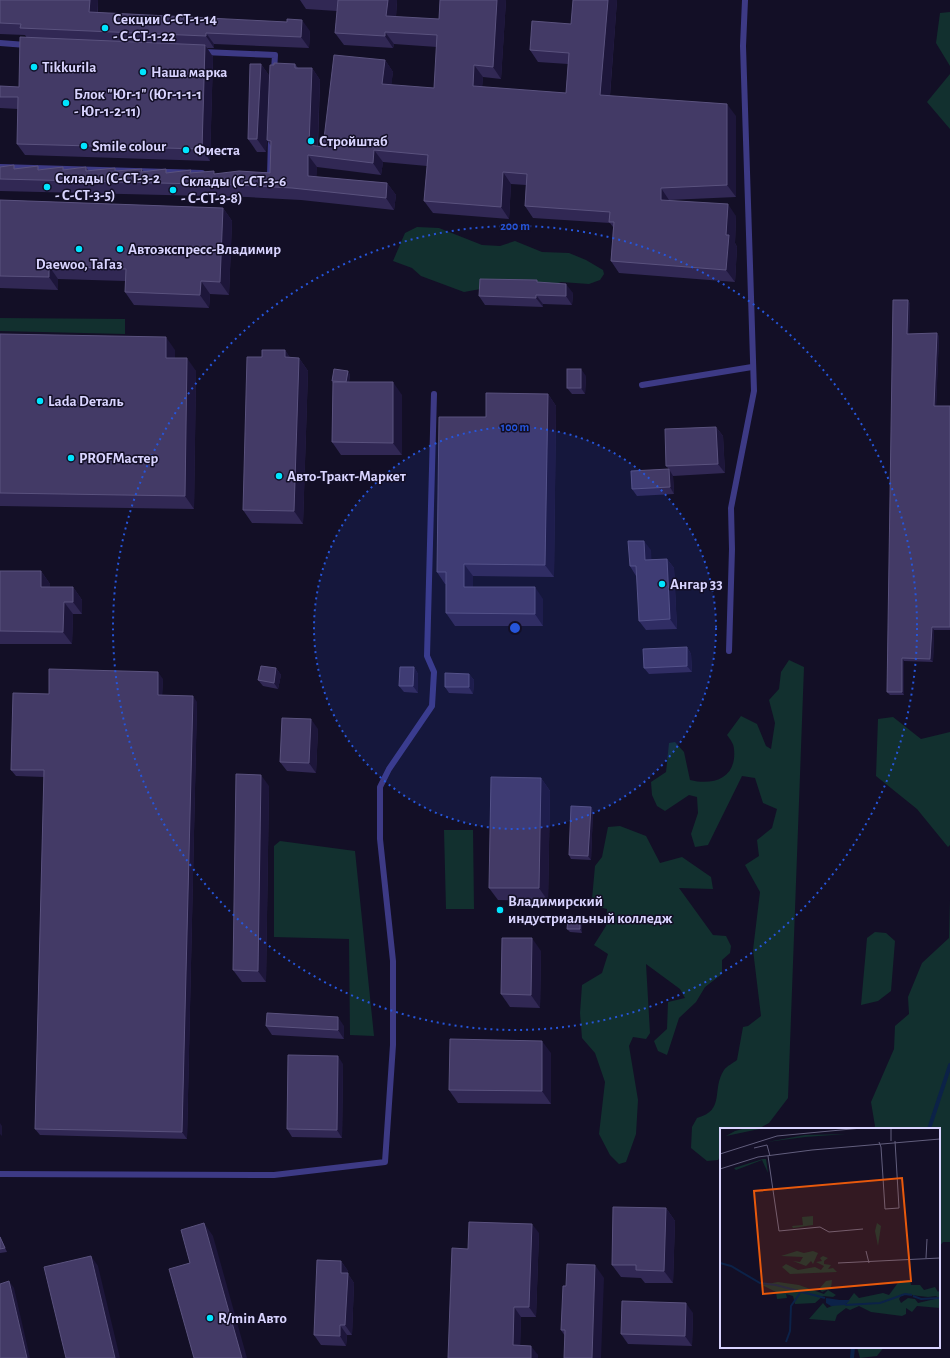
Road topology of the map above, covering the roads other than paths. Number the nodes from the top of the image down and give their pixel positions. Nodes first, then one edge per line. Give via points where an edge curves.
1 (745, 0) edge
2 (0, 43) edge
3 (37, 46) edge
4 (195, 52) edge
5 (274, 77) edge
6 (272, 130) edge
7 (0, 167) edge
8 (206, 173) edge
9 (262, 175) edge
10 (752, 367) junction
11 (642, 385) dead end
12 (434, 394) dead end
13 (729, 651) dead end
14 (0, 1174) edge

1 - 10 lane via 743,46
2 - 3 lane
4 - 5 lane via 275,55
6 - 9 lane via 270,176
7 - 8 lane
10 - 11 lane
10 - 13 lane via 754,390 731,508
12 - 14 lane via 426,656 434,672 432,706 389,769 380,787 380,839 393,961 393,1044 385,1162 274,1175

